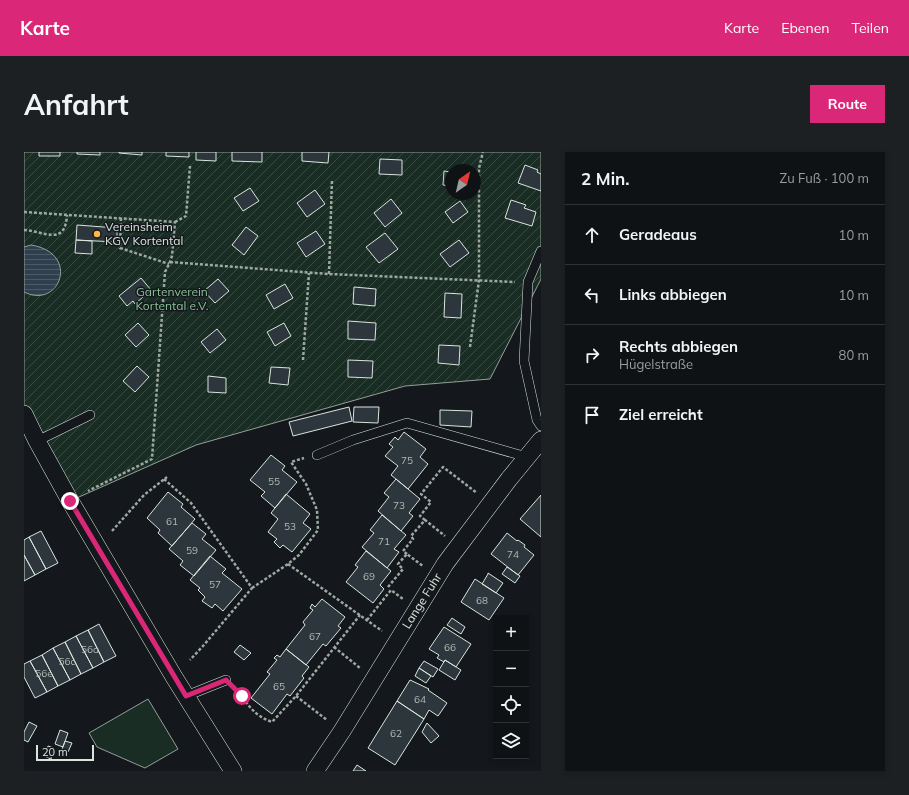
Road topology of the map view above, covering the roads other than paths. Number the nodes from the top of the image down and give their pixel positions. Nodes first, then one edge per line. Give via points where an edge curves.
1 (541, 251) edge
2 (24, 414) edge
3 (90, 415) dead end
4 (541, 426) edge
5 (541, 440) edge
6 (37, 441) junction
7 (317, 455) road end
8 (527, 457) junction
9 (226, 680) road end
10 (186, 696) junction
11 (233, 771) edge
12 (315, 771) edge

1 - 4 lane via 528,282 524,361 537,420
2 - 6 street
3 - 6 lane
5 - 8 street, Lange Fuhr
6 - 10 street
7 - 8 lane via 353,440 407,423
8 - 12 street, Lange Fuhr via 445,564
9 - 10 lane
10 - 11 street

